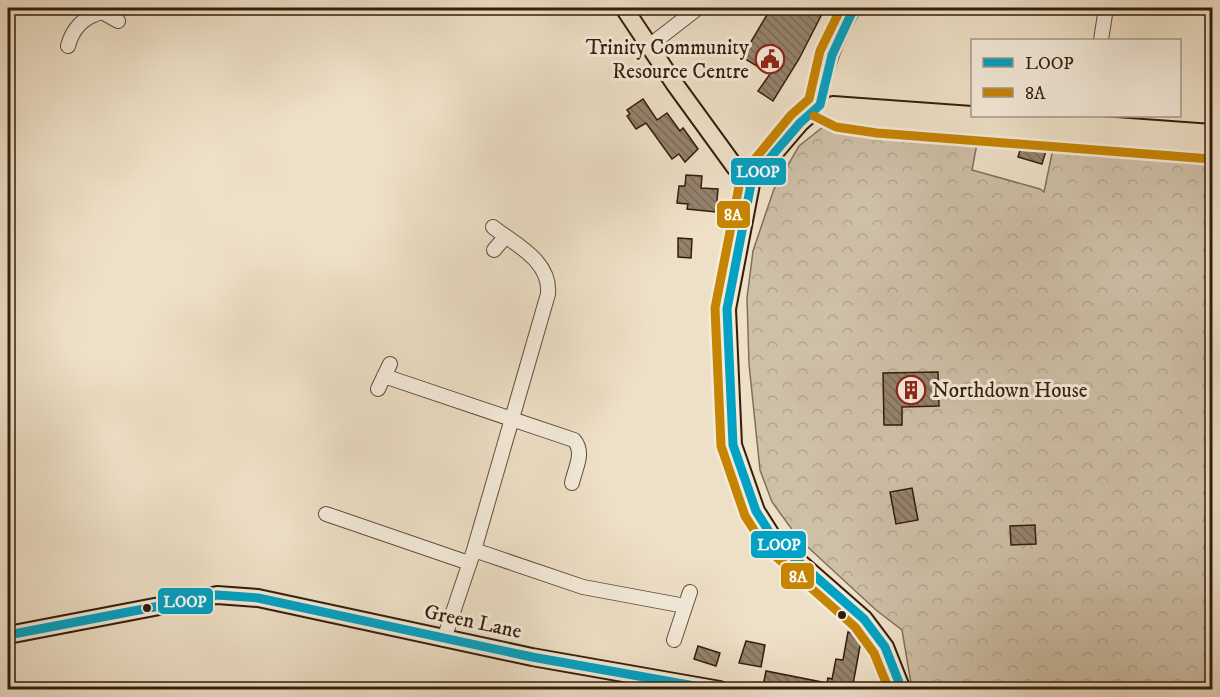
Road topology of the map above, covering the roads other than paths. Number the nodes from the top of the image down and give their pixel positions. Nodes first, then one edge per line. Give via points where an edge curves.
1 (624, 8) edge
2 (698, 8) edge
3 (854, 8) edge
4 (1106, 8) edge
5 (103, 10) edge
6 (118, 21) dead end
7 (1101, 39) edge
8 (68, 46) dead end
9 (649, 46) junction
10 (820, 105) junction
11 (971, 115) edge
12 (995, 117) edge
13 (1087, 126) edge
14 (1212, 133) edge
15 (1212, 147) edge
16 (752, 179) junction
17 (494, 228) dead end
18 (505, 237) junction
19 (494, 250) dead end
20 (378, 389) dead end
21 (513, 418) junction
22 (572, 483) dead end
23 (326, 514) dead end
24 (471, 556) junction
25 (8, 635) edge
26 (444, 639) junction
27 (674, 640) dead end
28 (720, 690) edge
29 (902, 690) edge

1 - 9 main road
2 - 9 street
3 - 10 street via 823,77
4 - 7 street
5 - 6 street
5 - 8 street via 81,22
9 - 16 main road via 735,167
10 - 11 main road
10 - 13 main road via 839,116 869,120
10 - 16 main road
12 - 13 main road
13 - 14 main road
13 - 15 main road
16 - 29 main road via 727,309 733,445 756,511 775,541 864,619 885,647
17 - 18 street
18 - 19 street
18 - 21 street via 541,266 549,285
20 - 21 street via 387,370 486,412
21 - 22 street via 574,440 580,454
21 - 24 street
23 - 24 street
24 - 26 street
24 - 27 street via 583,587 687,599
25 - 26 main road, Green Lane via 217,595 258,598
26 - 28 main road, Green Lane

